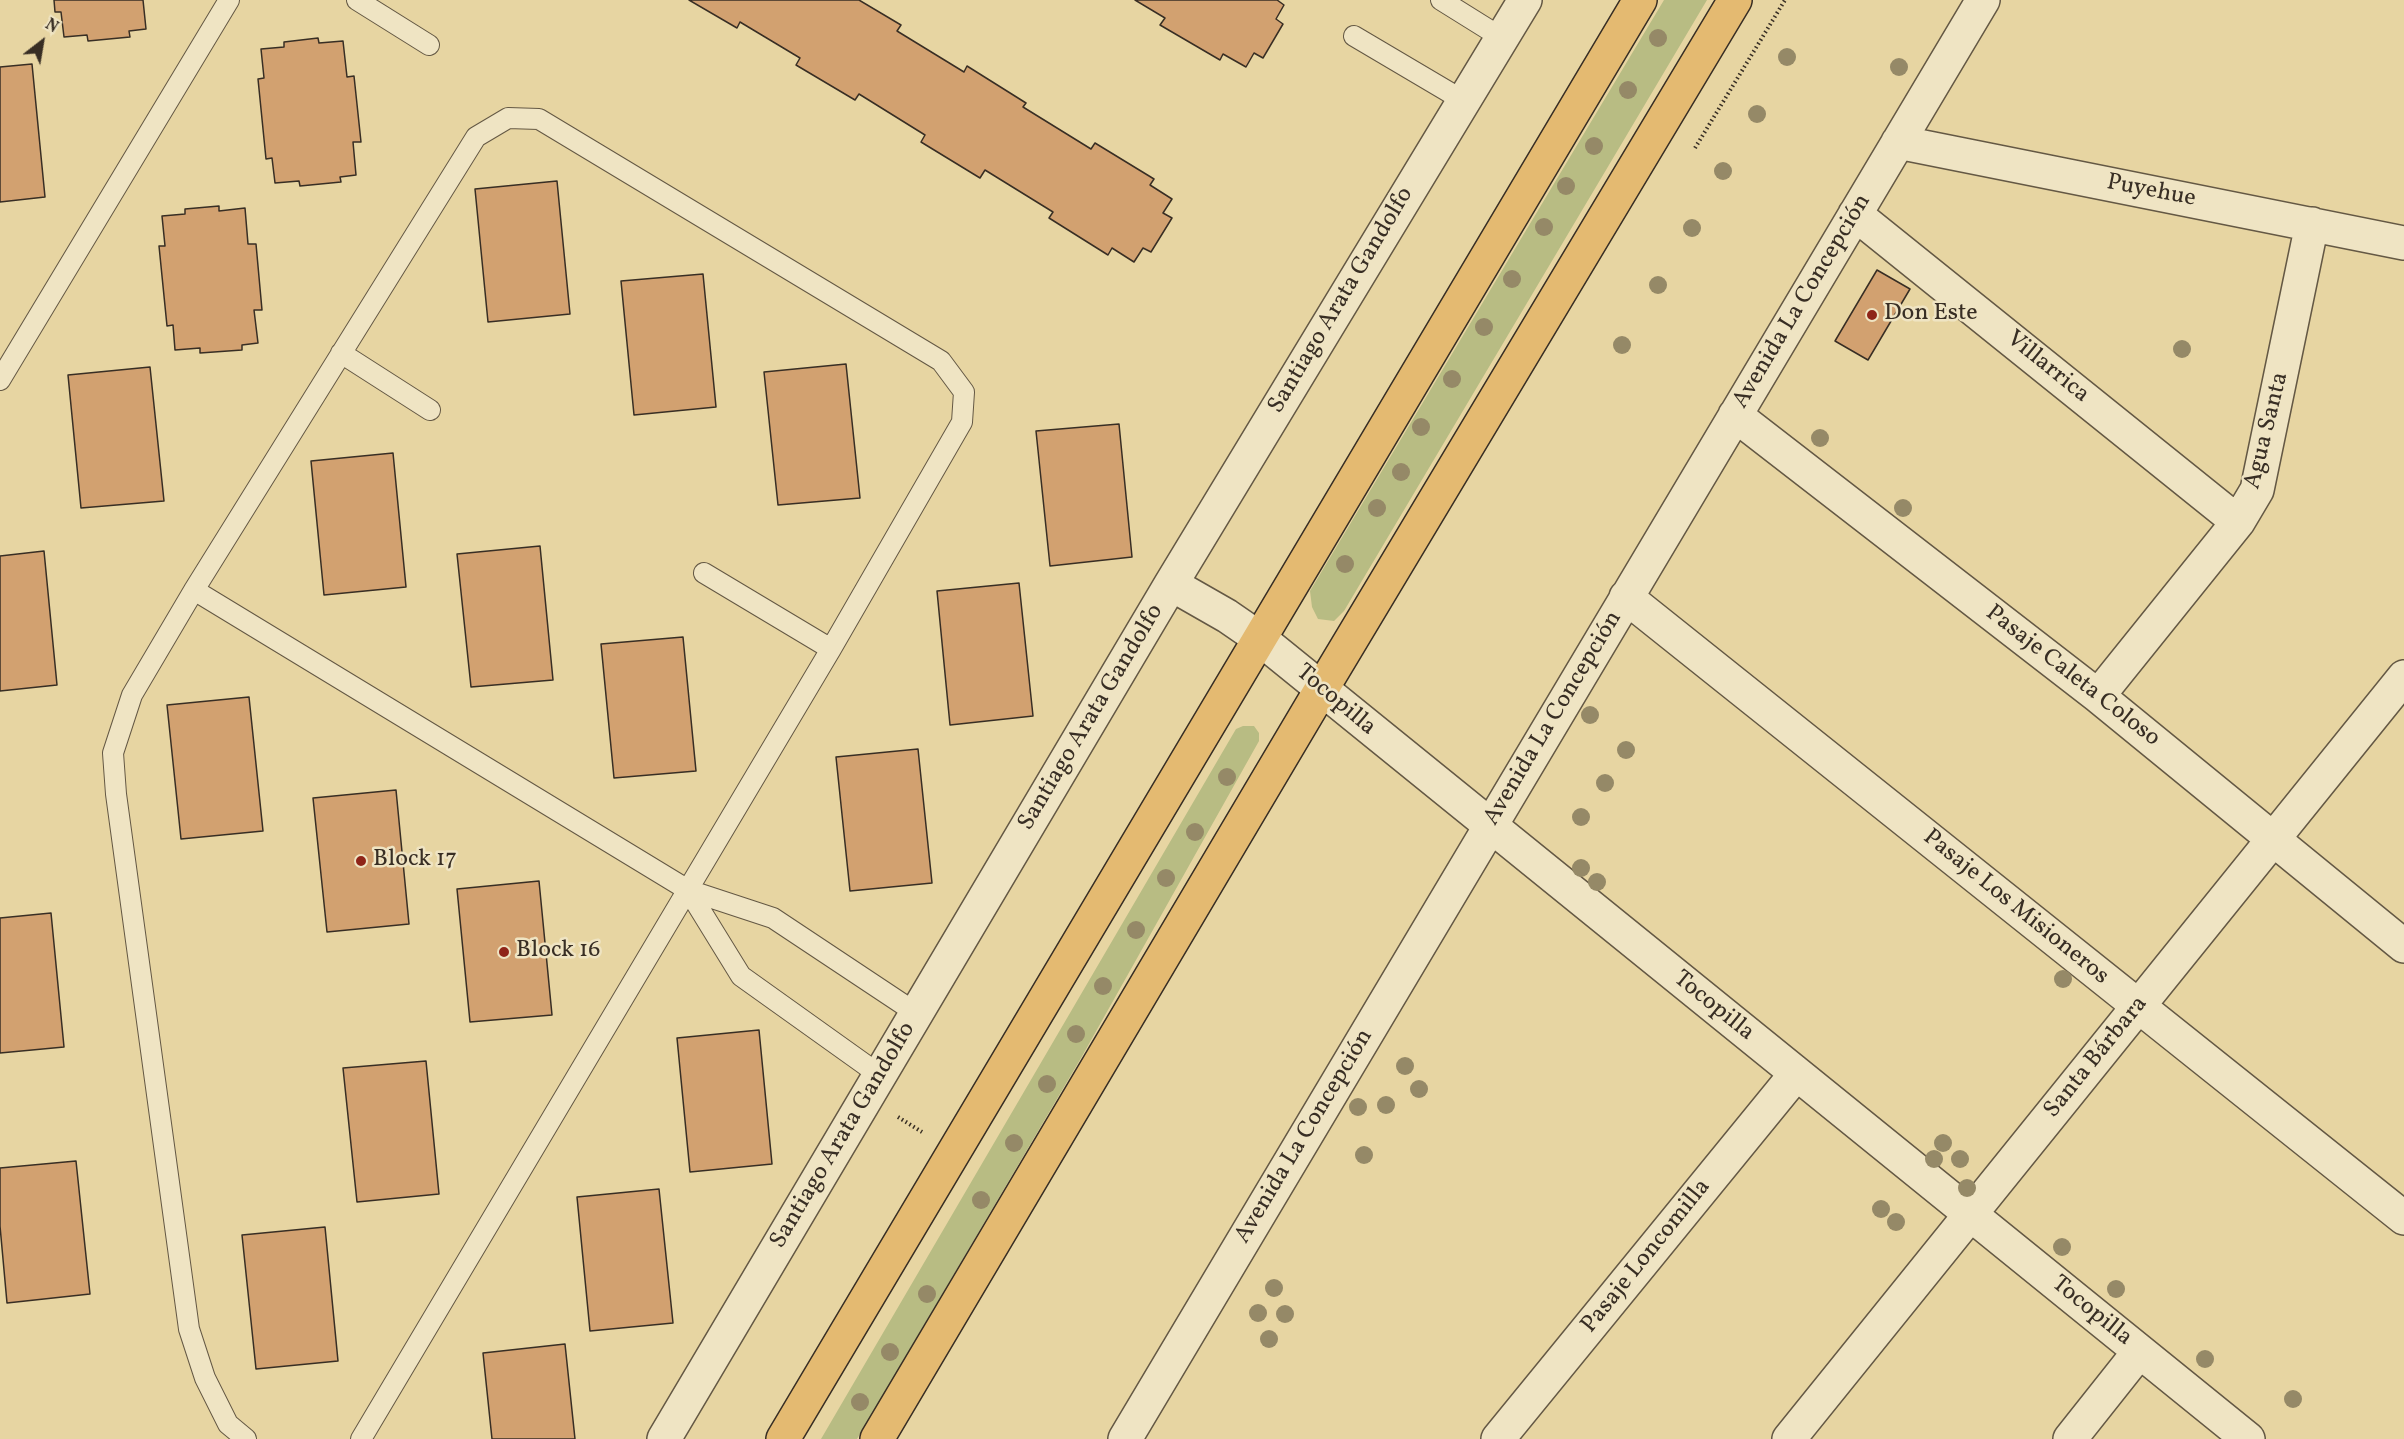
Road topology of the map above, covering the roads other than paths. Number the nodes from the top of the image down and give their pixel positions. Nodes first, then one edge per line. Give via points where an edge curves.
1 (229, 0) edge
2 (357, 0) edge
3 (1441, 0) edge
4 (1525, 0) edge
5 (1640, 0) edge
6 (1735, 0) edge
7 (1983, 0) edge
8 (1354, 36) dead end
9 (1502, 38) junction
10 (429, 45) dead end
11 (1464, 101) junction
12 (1898, 142) junction
13 (1856, 214) junction
14 (2312, 224) junction
15 (2404, 243) edge
16 (341, 353) junction
17 (0, 380) edge
18 (430, 410) dead end
19 (1735, 415) junction
20 (2238, 522) junction
21 (704, 573) dead end
22 (1171, 584) junction
23 (194, 590) junction
24 (1626, 597) junction
25 (1260, 639) junction
26 (831, 649) junction
27 (2404, 677) edge
28 (1321, 690) junction
29 (2098, 696) junction
30 (1490, 827) junction
31 (2274, 838) junction
32 (688, 890) junction
33 (2404, 946) edge
34 (2139, 1006) junction
35 (916, 1013) junction
36 (1796, 1074) junction
37 (881, 1076) junction
38 (1970, 1215) junction
39 (2404, 1218) edge
40 (2139, 1352) junction
41 (246, 1439) edge
42 (361, 1439) edge
43 (664, 1439) edge
44 (783, 1439) edge
45 (877, 1439) edge
46 (1125, 1439) edge
47 (1498, 1439) edge
48 (1790, 1439) edge
49 (2070, 1439) edge
50 (2248, 1439) edge

1 - 17 lane
2 - 10 lane
3 - 9 lane
4 - 9 street, Santiago Arata Gandolfo
5 - 25 main road
6 - 28 main road
7 - 12 street, Avenida La Concepción
8 - 11 lane
9 - 11 street, Santiago Arata Gandolfo
11 - 22 street, Santiago Arata Gandolfo
12 - 13 street, Avenida La Concepción
12 - 14 street, Puyehue
13 - 19 street, Avenida La Concepción
13 - 20 street, Villarrica
14 - 15 street, Puyehue
14 - 20 street, Agua Santa via 2257,490
16 - 18 lane
16 - 23 lane
16 - 26 lane via 476,136 508,118 540,119 931,354 964,392 962,422
19 - 24 street, Avenida La Concepción
19 - 29 street, Pasaje Caleta Coloso
20 - 29 street, Agua Santa
21 - 26 lane
22 - 25 street, Tocopilla
22 - 35 street, Santiago Arata Gandolfo
23 - 32 lane
23 - 41 lane via 132,695 113,753 189,1329 228,1424
24 - 30 street, Avenida La Concepción
24 - 34 street, Pasaje Los Misioneros
25 - 28 street, Tocopilla
25 - 44 main road
26 - 32 lane
27 - 31 street, Santa Bárbara
28 - 30 street, Tocopilla
28 - 45 main road
29 - 31 street, Pasaje Caleta Coloso
30 - 36 street, Tocopilla
30 - 46 street, Avenida La Concepción
31 - 33 street, Pasaje Caleta Coloso
31 - 34 street, Santa Bárbara
32 - 35 lane via 773,918
32 - 37 lane via 741,976
32 - 42 lane
34 - 38 street, Santa Bárbara
34 - 39 street, Pasaje Los Misioneros
35 - 37 street, Santiago Arata Gandolfo
36 - 38 street, Tocopilla
36 - 47 street, Pasaje Loncomilla
37 - 43 street, Santiago Arata Gandolfo
38 - 40 street, Tocopilla
38 - 48 street, Santa Bárbara
40 - 49 street
40 - 50 street, Tocopilla

